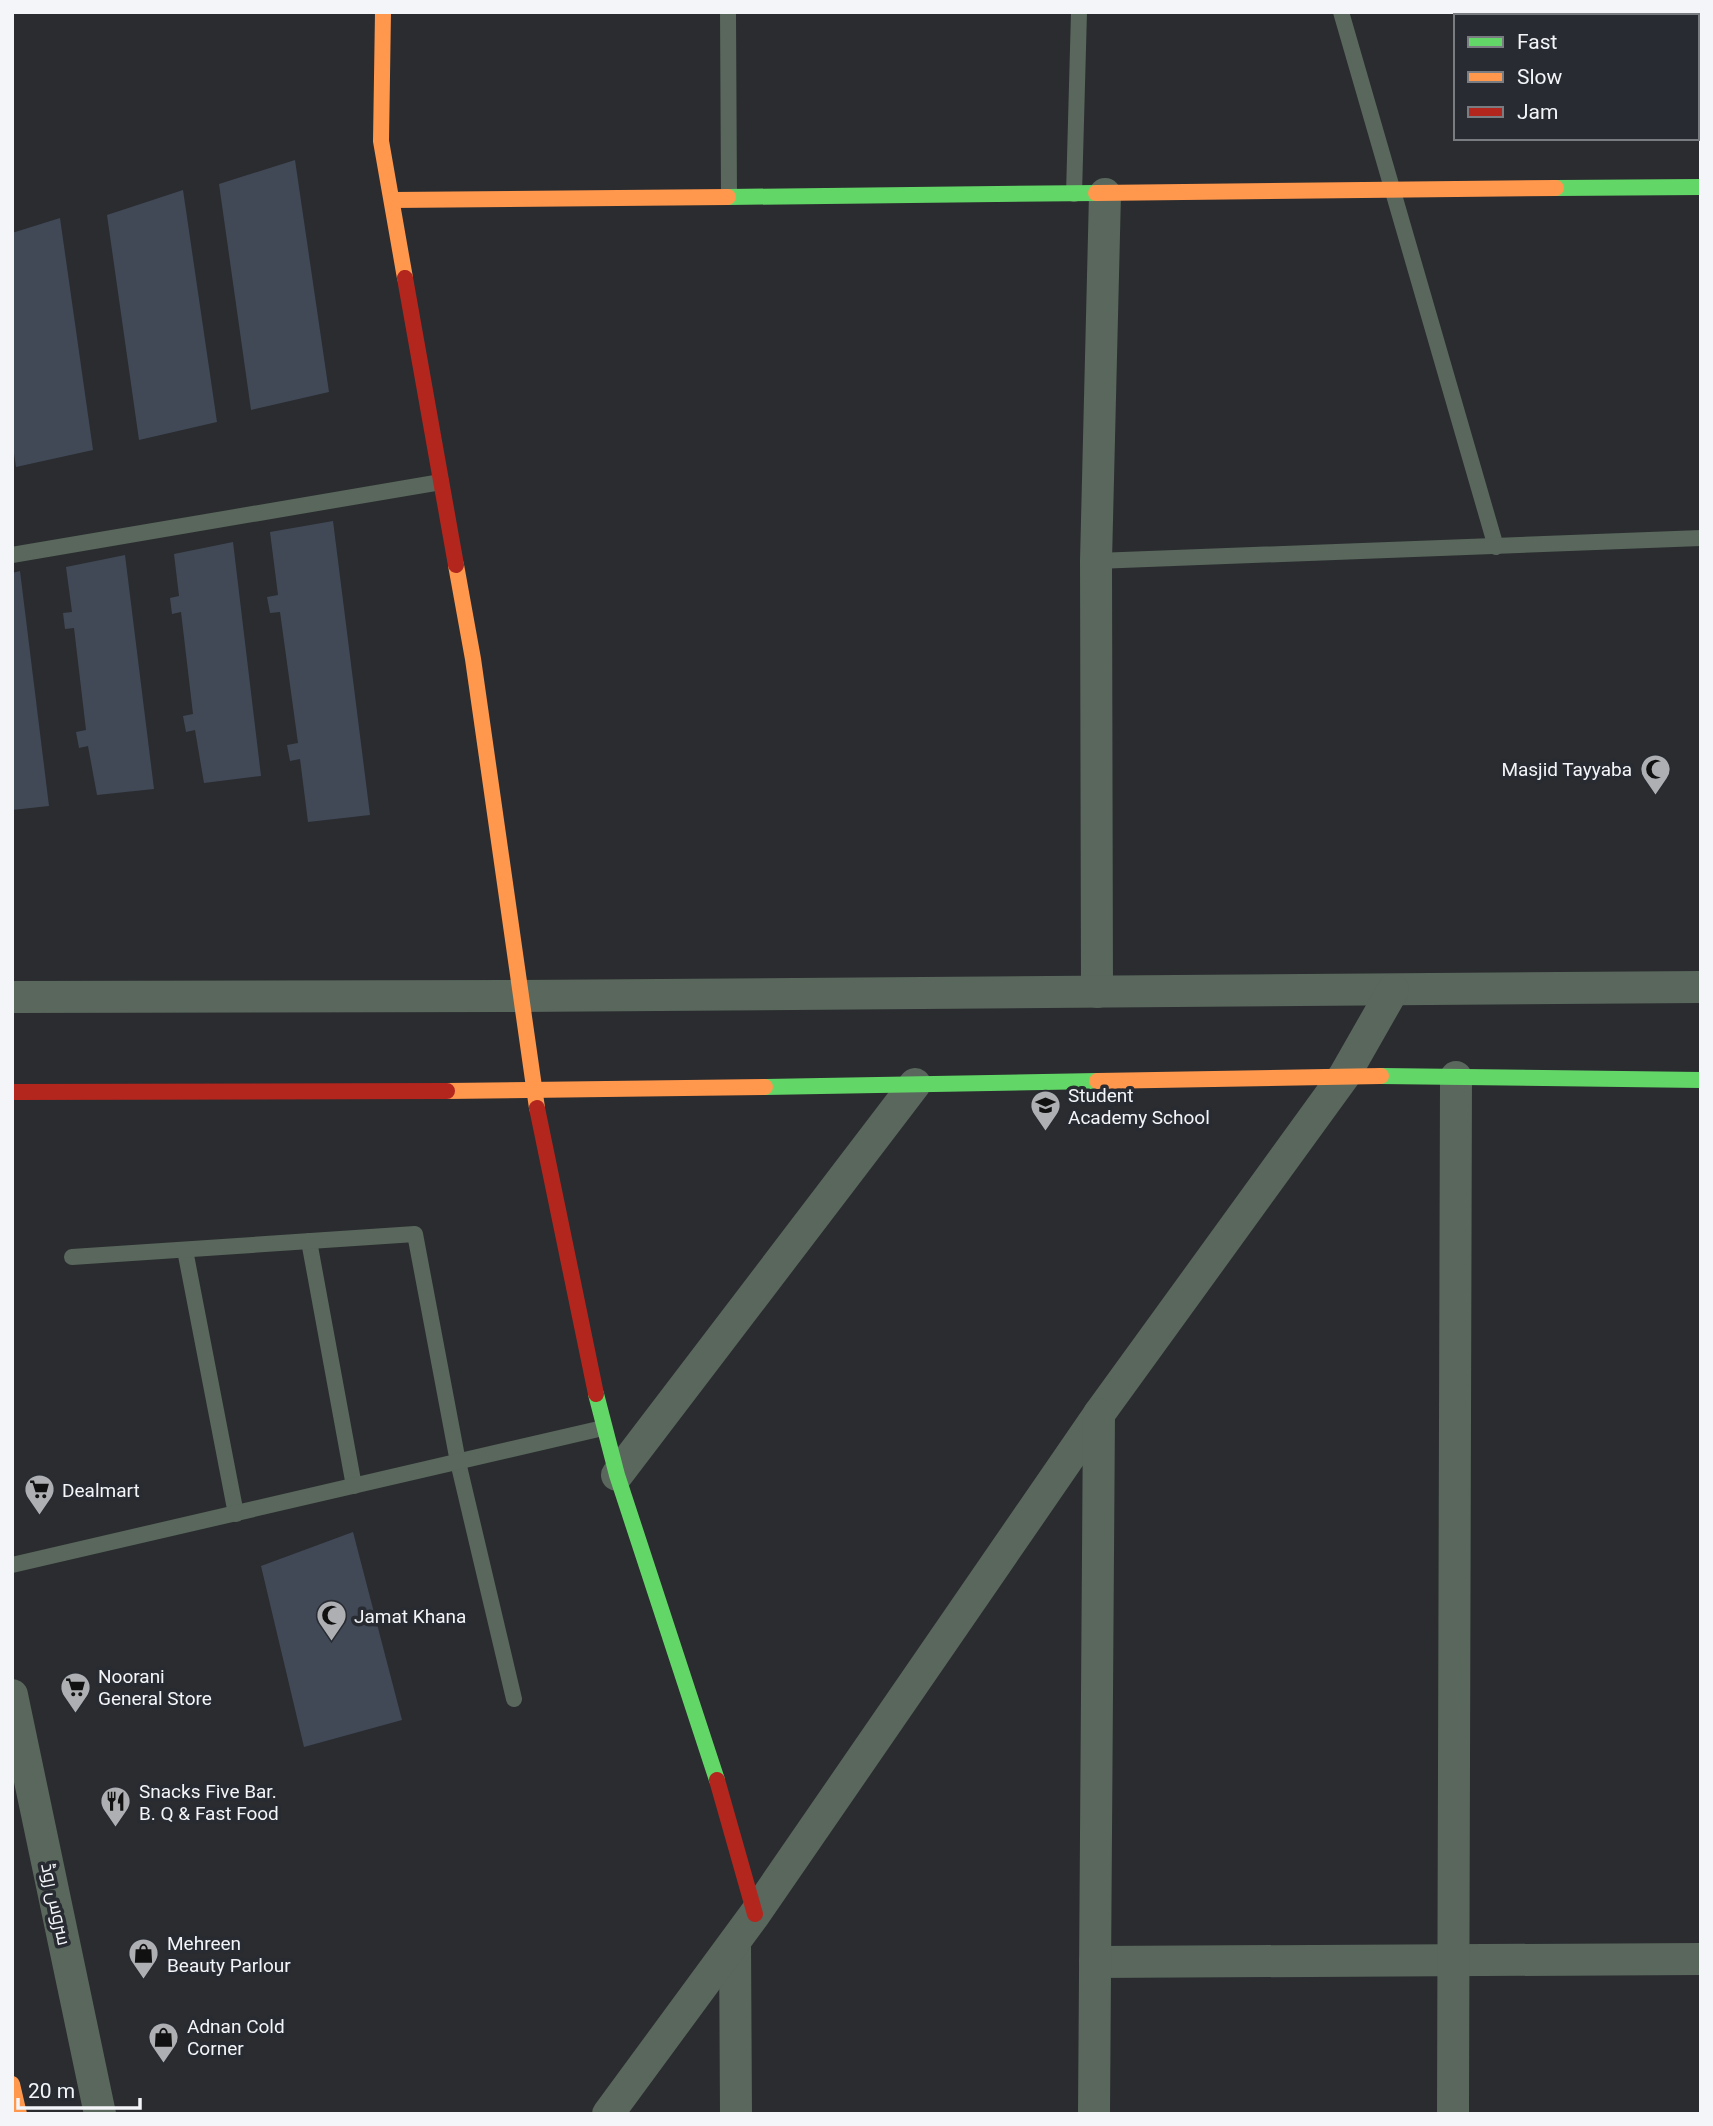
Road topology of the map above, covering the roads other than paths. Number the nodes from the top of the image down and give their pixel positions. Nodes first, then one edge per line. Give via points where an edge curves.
1 (383, 12) edge
2 (728, 12) edge
3 (1079, 12) edge
4 (1341, 12) edge
5 (1701, 187) edge
6 (1394, 191) junction
7 (1074, 194) junction
8 (1105, 194) junction
9 (729, 197) junction
10 (392, 200) junction
11 (442, 482) junction
12 (1701, 538) edge
13 (1496, 547) junction
14 (12, 555) edge
15 (1096, 561) junction
16 (1701, 988) edge
17 (1393, 990) junction
18 (1097, 992) junction
19 (519, 996) junction
20 (12, 997) edge
21 (1344, 1076) junction
22 (1456, 1077) junction
23 (1701, 1080) edge
24 (915, 1084) junction
25 (533, 1091) junction
26 (12, 1092) edge
27 (309, 1241) junction
28 (185, 1250) junction
29 (72, 1257) dead end
30 (1099, 1414) junction
31 (603, 1428) junction
32 (458, 1462) junction
33 (617, 1475) junction
34 (354, 1486) junction
35 (236, 1514) junction
36 (12, 1565) edge
37 (12, 1695) edge
38 (514, 1699) dead end
39 (755, 1914) junction
40 (734, 1942) junction
41 (1701, 1959) edge
42 (1454, 1960) junction
43 (1094, 1962) junction
44 (12, 2084) edge
45 (19, 2114) edge
46 (100, 2114) edge
47 (608, 2114) edge
48 (736, 2114) edge
49 (1094, 2114) edge
50 (1453, 2114) edge

1 - 10 street via 381,141
2 - 9 lane
3 - 7 lane
4 - 6 lane
5 - 6 street
6 - 8 street
6 - 13 lane
7 - 8 street
7 - 9 street
8 - 15 street
9 - 10 street
10 - 11 street
11 - 14 lane
11 - 19 street via 473,659
12 - 13 lane
13 - 15 lane
15 - 18 street
16 - 17 street
17 - 18 street
17 - 21 street
18 - 19 street
19 - 20 street
19 - 25 street
21 - 22 street
21 - 24 street
21 - 30 street
22 - 23 street
22 - 42 street
24 - 25 street
24 - 33 street
25 - 26 street
25 - 31 street
27 - 28 lane
27 - 32 lane via 415,1234
27 - 34 lane
28 - 29 lane
28 - 35 lane
30 - 39 street
30 - 43 street
31 - 32 lane
31 - 33 street
32 - 34 lane
32 - 38 lane
33 - 39 street via 713,1765
34 - 35 lane
35 - 36 lane
37 - 46 street, سروس روڈ
39 - 40 street
40 - 47 street
40 - 48 street
41 - 42 street
42 - 43 street
42 - 50 street
43 - 49 street
44 - 45 street

